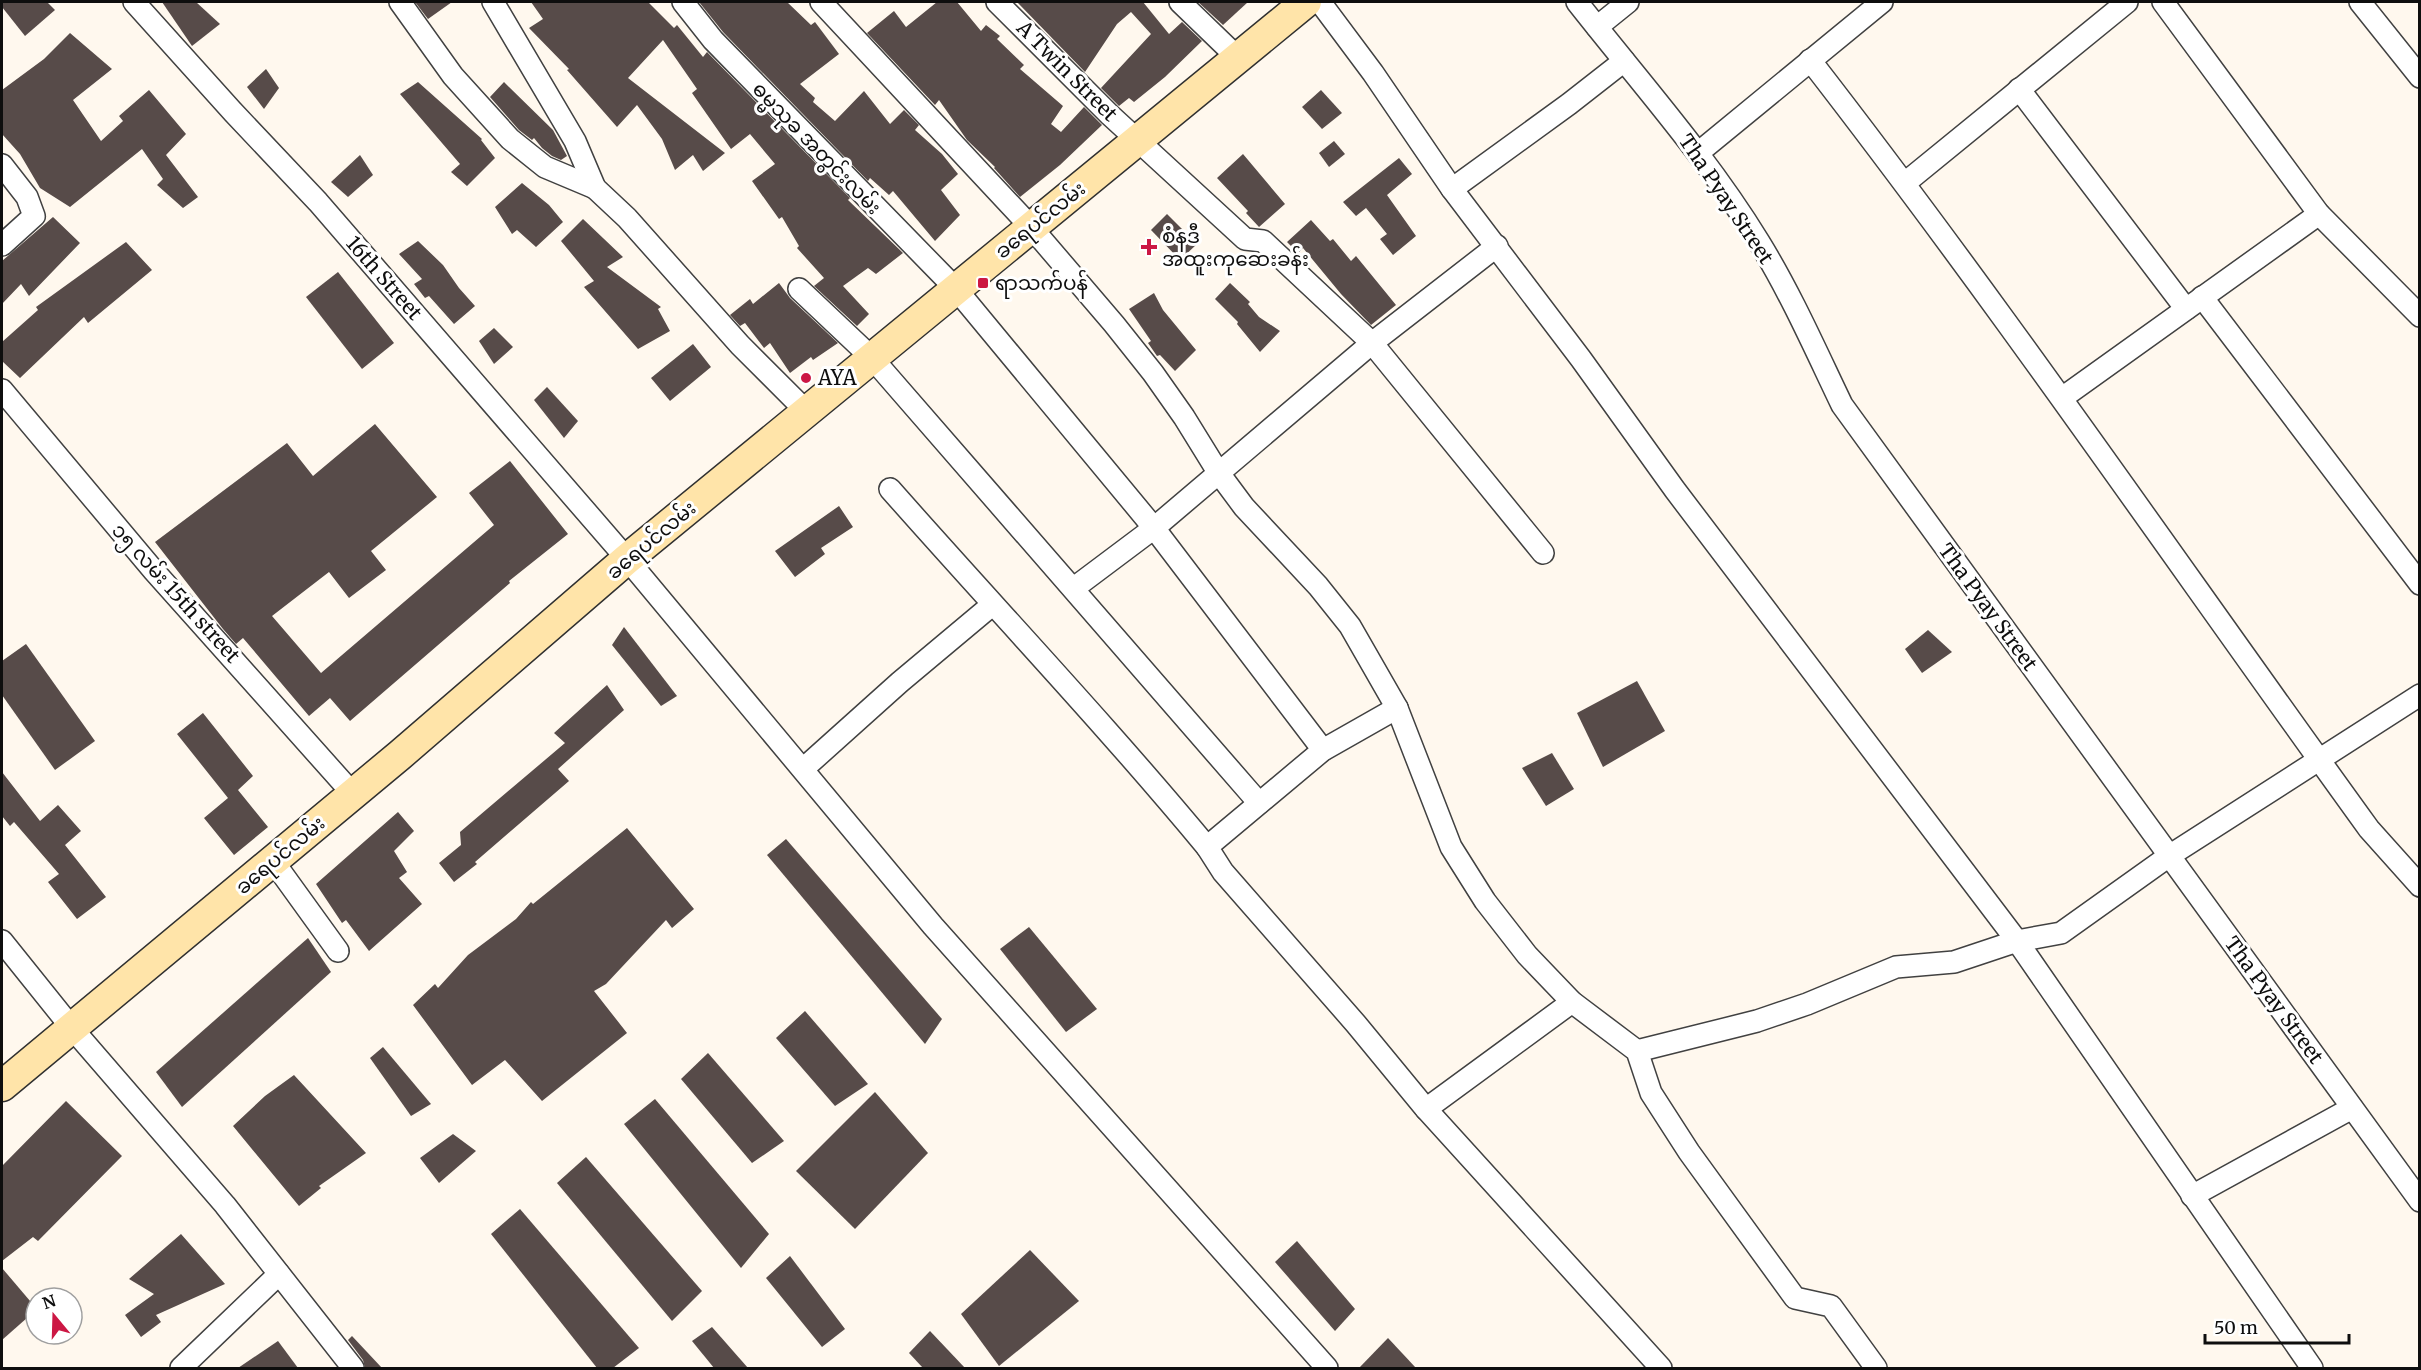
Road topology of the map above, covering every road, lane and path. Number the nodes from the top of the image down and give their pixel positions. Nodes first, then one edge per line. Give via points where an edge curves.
1 (134, 2) edge
2 (400, 2) edge
3 (493, 2) edge
4 (683, 2) edge
5 (821, 2) edge
6 (997, 2) edge
7 (1180, 2) edge
8 (1306, 2) edge
9 (1320, 2) edge
10 (1577, 2) edge
11 (1628, 2) edge
12 (1882, 2) edge
13 (2127, 2) edge
14 (2163, 2) edge
15 (2360, 2) edge
16 (1597, 27) junction
17 (1238, 58) junction
18 (1810, 60) junction
19 (1624, 61) junction
20 (2420, 77) edge
21 (2019, 89) junction
22 (1137, 140) junction
23 (1698, 153) junction
24 (2, 165) edge
25 (1905, 183) junction
26 (595, 188) junction
27 (1452, 189) junction
28 (2319, 213) junction
29 (1031, 227) junction
30 (2, 245) edge
31 (1497, 246) junction
32 (799, 289) dead end
33 (956, 289) junction
34 (2194, 303) junction
35 (2420, 316) edge
36 (1372, 343) junction
37 (872, 358) junction
38 (2, 390) edge
39 (2062, 398) junction
40 (807, 412) junction
41 (1218, 472) junction
42 (890, 489) dead end
43 (1154, 528) junction
44 (1543, 553) dead end
45 (627, 559) junction
46 (2420, 584) edge
47 (1074, 588) junction
48 (992, 605) junction
49 (2420, 694) edge
50 (1397, 708) junction
51 (1323, 750) junction
52 (2319, 760) junction
53 (804, 770) junction
54 (353, 794) junction
55 (1259, 803) junction
56 (1207, 847) junction
57 (2169, 856) junction
58 (273, 861) junction
59 (2420, 886) edge
60 (2, 941) edge
61 (2017, 941) junction
62 (338, 951) dead end
63 (1572, 1002) junction
64 (71, 1027) junction
65 (1637, 1051) junction
66 (2, 1086) edge
67 (1426, 1108) junction
68 (2352, 1108) junction
69 (2192, 1196) junction
70 (2420, 1201) edge
71 (279, 1274) junction
72 (181, 1368) edge
73 (352, 1368) edge
74 (1327, 1368) edge
75 (1661, 1368) edge
76 (1876, 1368) edge
77 (2312, 1368) edge

1 - 45 street, 16th Street via 318,202
2 - 26 street via 453,76 510,139 545,167
3 - 26 street via 575,141
4 - 33 street, ဓမ္မသုခ အတွင်းလမ်း via 713,40
5 - 29 street
6 - 22 street, A Twin Street
7 - 17 street
8 - 17 main road, ခရေပင်လမ်း
9 - 27 street
10 - 16 street, Tha Pyay Street
11 - 16 street
12 - 18 street
13 - 21 street
14 - 28 street
15 - 20 street
16 - 19 street, Tha Pyay Street
17 - 22 main road, ခရေပင်လမ်း
18 - 23 street
18 - 25 street
19 - 23 street, Tha Pyay Street
19 - 27 street
21 - 25 street
21 - 34 street
22 - 29 main road, ခရေပင်လမ်း
22 - 36 street, A Twin Street via 1245,239 1263,242
23 - 57 street, Tha Pyay Street via 1759,243 1842,405
24 - 30 street via 27,197 34,216
25 - 39 street
26 - 40 street
27 - 31 street
28 - 34 street
28 - 35 street
29 - 33 main road, ခရေပင်လမ်း
29 - 41 street via 1153,373
31 - 36 street
31 - 61 street via 1675,490
32 - 37 street
33 - 37 main road, ခရေပင်လမ်း
33 - 43 street, ဓမ္မသုခ အတွင်းလမ်း
34 - 39 street
34 - 46 street
36 - 41 street
36 - 44 street, A Twin Street
37 - 40 main road, ခရေပင်လမ်း
37 - 47 street
38 - 54 street, ၁၅ လမ်း 15th street via 154,571
39 - 52 street
40 - 45 main road, ခရေပင်လမ်း
41 - 43 street
41 - 50 street via 1350,626
42 - 48 street
43 - 47 street
43 - 51 street, ဓမ္မသုခ အတွင်းလမ်း
45 - 53 street, 16th Street
45 - 54 main road, ခရေပင်လမ်း
47 - 55 street
48 - 53 street
48 - 56 street via 1142,769
49 - 52 street
50 - 51 street
50 - 63 street via 1451,848 1527,955
51 - 55 street
52 - 57 street
52 - 59 street via 2369,828
53 - 74 street, 16th Street via 933,926
54 - 58 main road, ခရေပင်လမ်း
55 - 56 street
56 - 67 street via 1224,872
57 - 61 street via 2061,933
57 - 68 street, Tha Pyay Street
58 - 62 street
58 - 64 main road, ခရေပင်လမ်း
60 - 64 street
61 - 65 street via 1954,962 1896,967 1757,1021
61 - 69 street
63 - 65 street
63 - 67 street
64 - 66 main road, ခရေပင်လမ်း
64 - 71 street via 225,1205
65 - 76 street via 1651,1093 1795,1298 1831,1306
67 - 75 street
68 - 69 street
68 - 70 street, Tha Pyay Street
69 - 77 street
71 - 72 street
71 - 73 street

